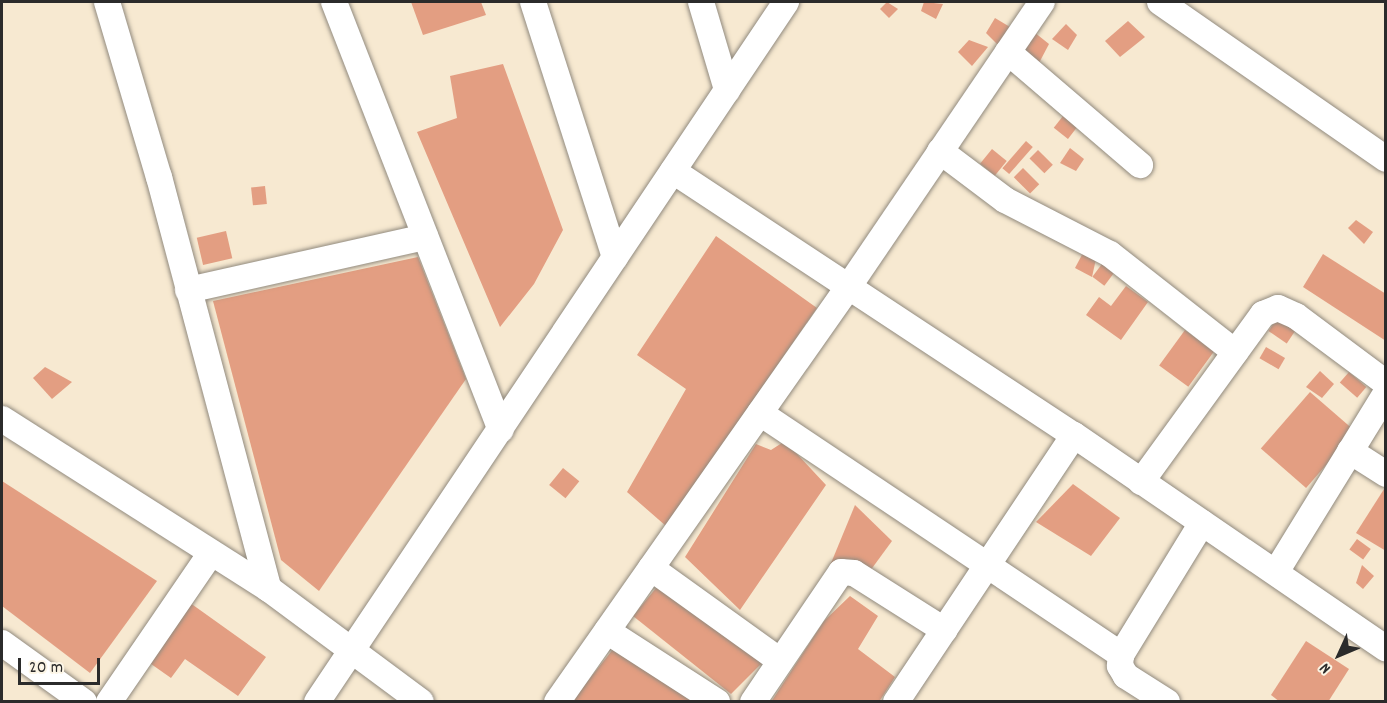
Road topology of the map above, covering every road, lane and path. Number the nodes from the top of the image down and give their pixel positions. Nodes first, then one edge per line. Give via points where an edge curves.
1 (107, 2) edge
2 (334, 2) edge
3 (533, 2) edge
4 (701, 2) edge
5 (786, 2) edge
6 (1042, 2) edge
7 (1160, 2) edge
8 (1008, 52) junction
9 (727, 90) junction
10 (940, 151) junction
11 (1386, 159) edge
12 (1140, 165) dead end
13 (673, 171) junction
14 (425, 237) junction
15 (615, 257) junction
16 (849, 286) junction
17 (188, 290) junction
18 (1235, 352) junction
19 (1386, 383) edge
20 (1386, 393) edge
21 (759, 413) junction
22 (2, 419) edge
23 (501, 430) junction
24 (1074, 435) junction
25 (1350, 451) junction
26 (1386, 474) edge
27 (1141, 482) junction
28 (1202, 523) junction
29 (211, 553) junction
30 (989, 564) junction
31 (651, 568) junction
32 (1276, 572) junction
33 (269, 589) junction
34 (944, 630) junction
35 (607, 631) junction
36 (2, 643) edge
37 (1386, 649) edge
38 (349, 652) junction
39 (1121, 654) junction
40 (779, 660) junction
41 (84, 702) edge
42 (109, 702) edge
43 (317, 702) edge
44 (421, 702) edge
45 (557, 702) edge
46 (717, 702) edge
47 (753, 702) edge
48 (896, 702) edge
49 (1167, 702) edge

1 - 17 street
2 - 14 street
3 - 15 street
4 - 9 street
5 - 9 street
6 - 8 street
7 - 11 street
8 - 10 street
8 - 12 street
9 - 13 street
10 - 16 street
10 - 18 street via 1005,200 1110,254
13 - 15 street
13 - 16 street
14 - 17 street
14 - 23 street
15 - 23 street
16 - 21 street
16 - 24 street
17 - 33 street
18 - 19 street via 1263,314 1278,308 1296,316
18 - 27 street
20 - 25 street
21 - 30 street
21 - 31 street
22 - 29 street
23 - 38 street
24 - 27 street
24 - 30 street
25 - 26 street
25 - 32 street
27 - 28 street
28 - 32 street
28 - 39 street
29 - 33 street
29 - 42 street
30 - 34 street
30 - 39 street
31 - 35 street
31 - 40 street
32 - 37 street
33 - 38 street
34 - 40 street via 854,573 841,572
34 - 48 street
35 - 45 street
35 - 46 street
36 - 41 street
38 - 43 street
38 - 44 street
39 - 49 street via 1120,666 1126,676
40 - 47 street

